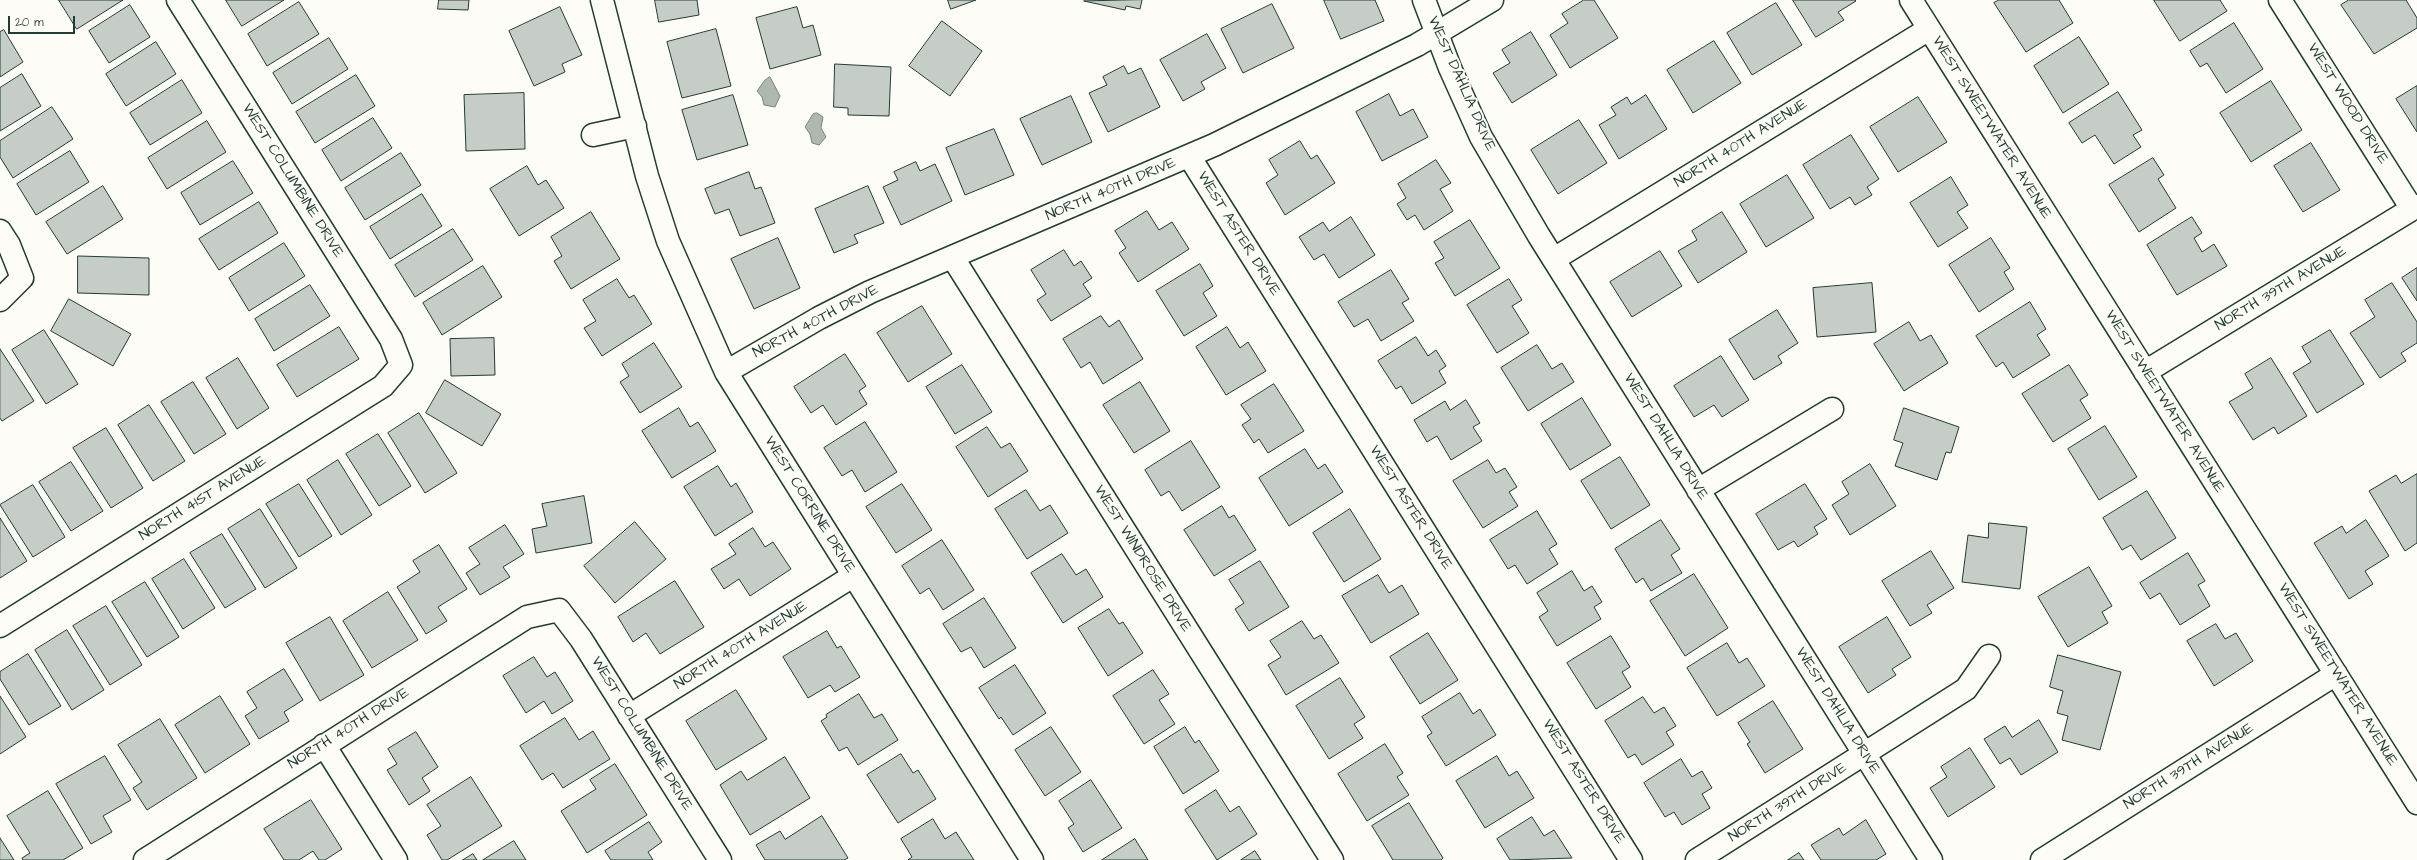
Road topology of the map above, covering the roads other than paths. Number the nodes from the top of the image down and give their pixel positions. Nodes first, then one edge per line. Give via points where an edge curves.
1 (178, 0) edge
2 (602, 0) edge
3 (1424, 0) edge
4 (1492, 0) edge
5 (1911, 0) edge
6 (2280, 0) edge
7 (1929, 29) junction
8 (1436, 34) junction
9 (635, 126) junction
10 (593, 136) dead end
11 (1189, 156) junction
12 (2415, 207) edge
13 (0, 231) edge
14 (953, 258) junction
15 (1554, 259) junction
16 (0, 300) edge
17 (401, 365) joint
18 (726, 372) junction
19 (2145, 372) junction
20 (1832, 409) dead end
21 (1698, 490) junction
22 (853, 576) junction
23 (559, 610) joint
24 (0, 626) edge
25 (1989, 656) dead end
26 (2336, 674) junction
27 (629, 716) junction
28 (324, 745) junction
29 (1865, 754) junction
30 (2417, 803) edge
31 (145, 860) edge
32 (396, 860) edge
33 (720, 860) edge
34 (1032, 860) edge
35 (1332, 860) edge
36 (1631, 860) edge
37 (1697, 860) edge
38 (1931, 860) edge
39 (2042, 860) edge

1 - 17 street, WEST COLUMBINE DRIVE via 391,339
2 - 9 street, WEST CORRINE DRIVE
3 - 8 street, WEST DAHLIA DRIVE
4 - 8 street, NORTH 40TH DRIVE
5 - 7 street, WEST SWEETWATER AVENUE
6 - 12 street, WEST WOOD DRIVE
7 - 15 street, NORTH 40TH AVENUE
7 - 19 street, WEST SWEETWATER AVENUE
8 - 11 street, NORTH 40TH DRIVE
8 - 15 street, WEST DAHLIA DRIVE via 1482,137
9 - 10 street
9 - 18 street, WEST CORRINE DRIVE via 647,176 668,241
11 - 14 street, NORTH 40TH DRIVE
11 - 36 street, WEST ASTER DRIVE
12 - 19 street, NORTH 39TH AVENUE
13 - 16 street via 9,245 22,278
14 - 18 street, NORTH 40TH DRIVE via 870,292 819,318
14 - 35 street, WEST WINDROSE DRIVE
15 - 21 street, WEST DAHLIA DRIVE
17 - 24 street, NORTH 41ST AVENUE via 383,386
18 - 22 street, WEST CORRINE DRIVE
19 - 26 street, WEST SWEETWATER AVENUE
20 - 21 street
21 - 29 street, WEST DAHLIA DRIVE
22 - 27 street, NORTH 40TH AVENUE
22 - 34 street, WEST CORRINE DRIVE
23 - 27 street, WEST COLUMBINE DRIVE via 581,639
23 - 28 street, NORTH 40TH DRIVE via 527,618
25 - 29 street, NORTH 39TH DRIVE via 1966,689
26 - 30 street, WEST SWEETWATER AVENUE
26 - 39 street, NORTH 39TH AVENUE
27 - 33 street, WEST COLUMBINE DRIVE
28 - 31 street, NORTH 40TH DRIVE
28 - 32 street
29 - 37 street, NORTH 39TH DRIVE
29 - 38 street, WEST DAHLIA DRIVE

